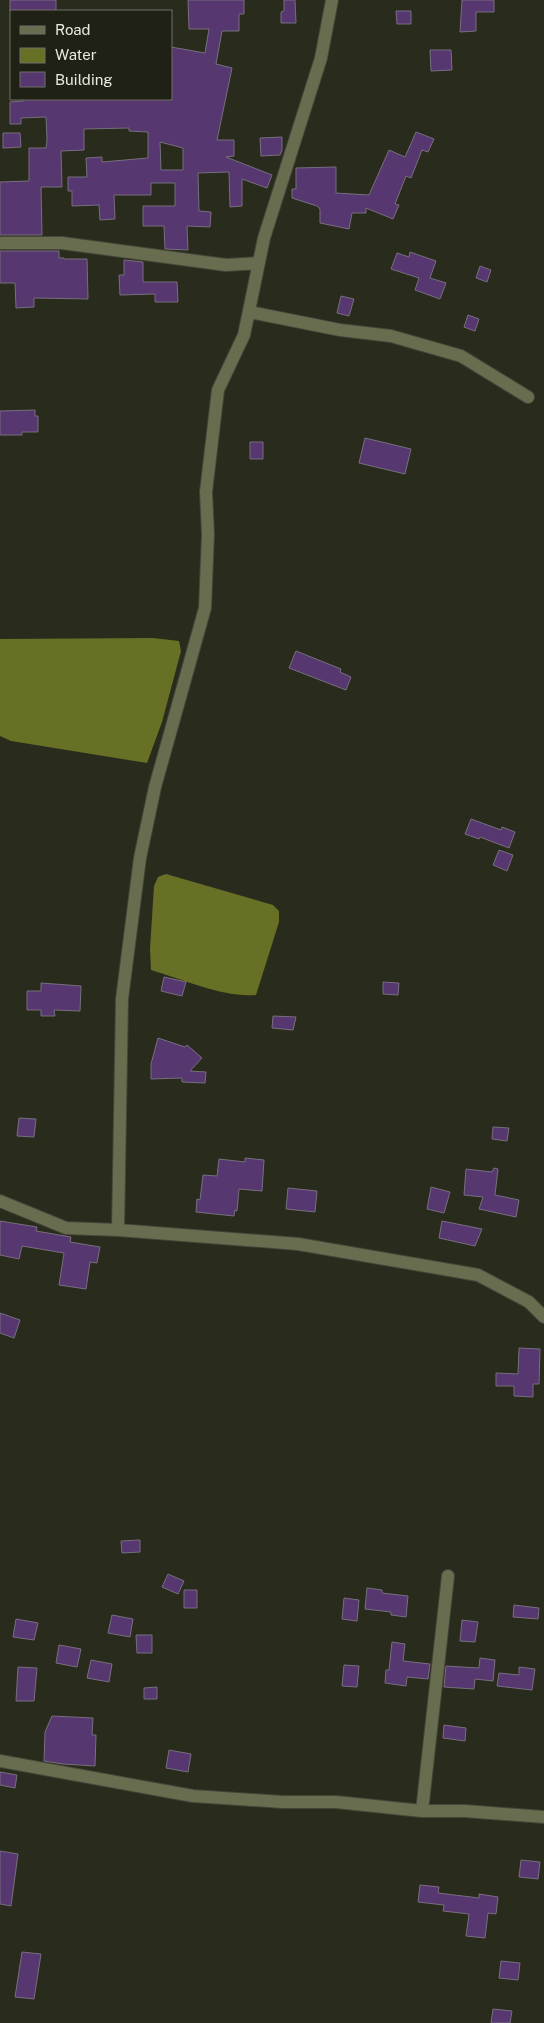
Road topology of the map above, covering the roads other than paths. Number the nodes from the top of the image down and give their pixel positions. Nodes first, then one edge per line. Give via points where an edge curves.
1 (332, 0) edge
2 (0, 243) edge
3 (259, 263) junction
4 (248, 312) junction
5 (528, 397) dead end
6 (0, 1201) edge
7 (118, 1230) junction
8 (544, 1317) edge
9 (448, 1576) dead end
10 (0, 1761) edge
11 (422, 1810) junction
12 (544, 1817) edge

1 - 3 street via 321,58 289,155
2 - 3 street via 62,243 226,265
3 - 4 street
4 - 5 street via 340,330 391,336 461,356
4 - 7 street via 244,335 218,390 206,492 205,608 155,787 140,858 122,999
6 - 7 street via 66,1228
7 - 8 street via 298,1244 478,1275 529,1302
9 - 11 street
10 - 11 street via 194,1796 336,1802
11 - 12 street

